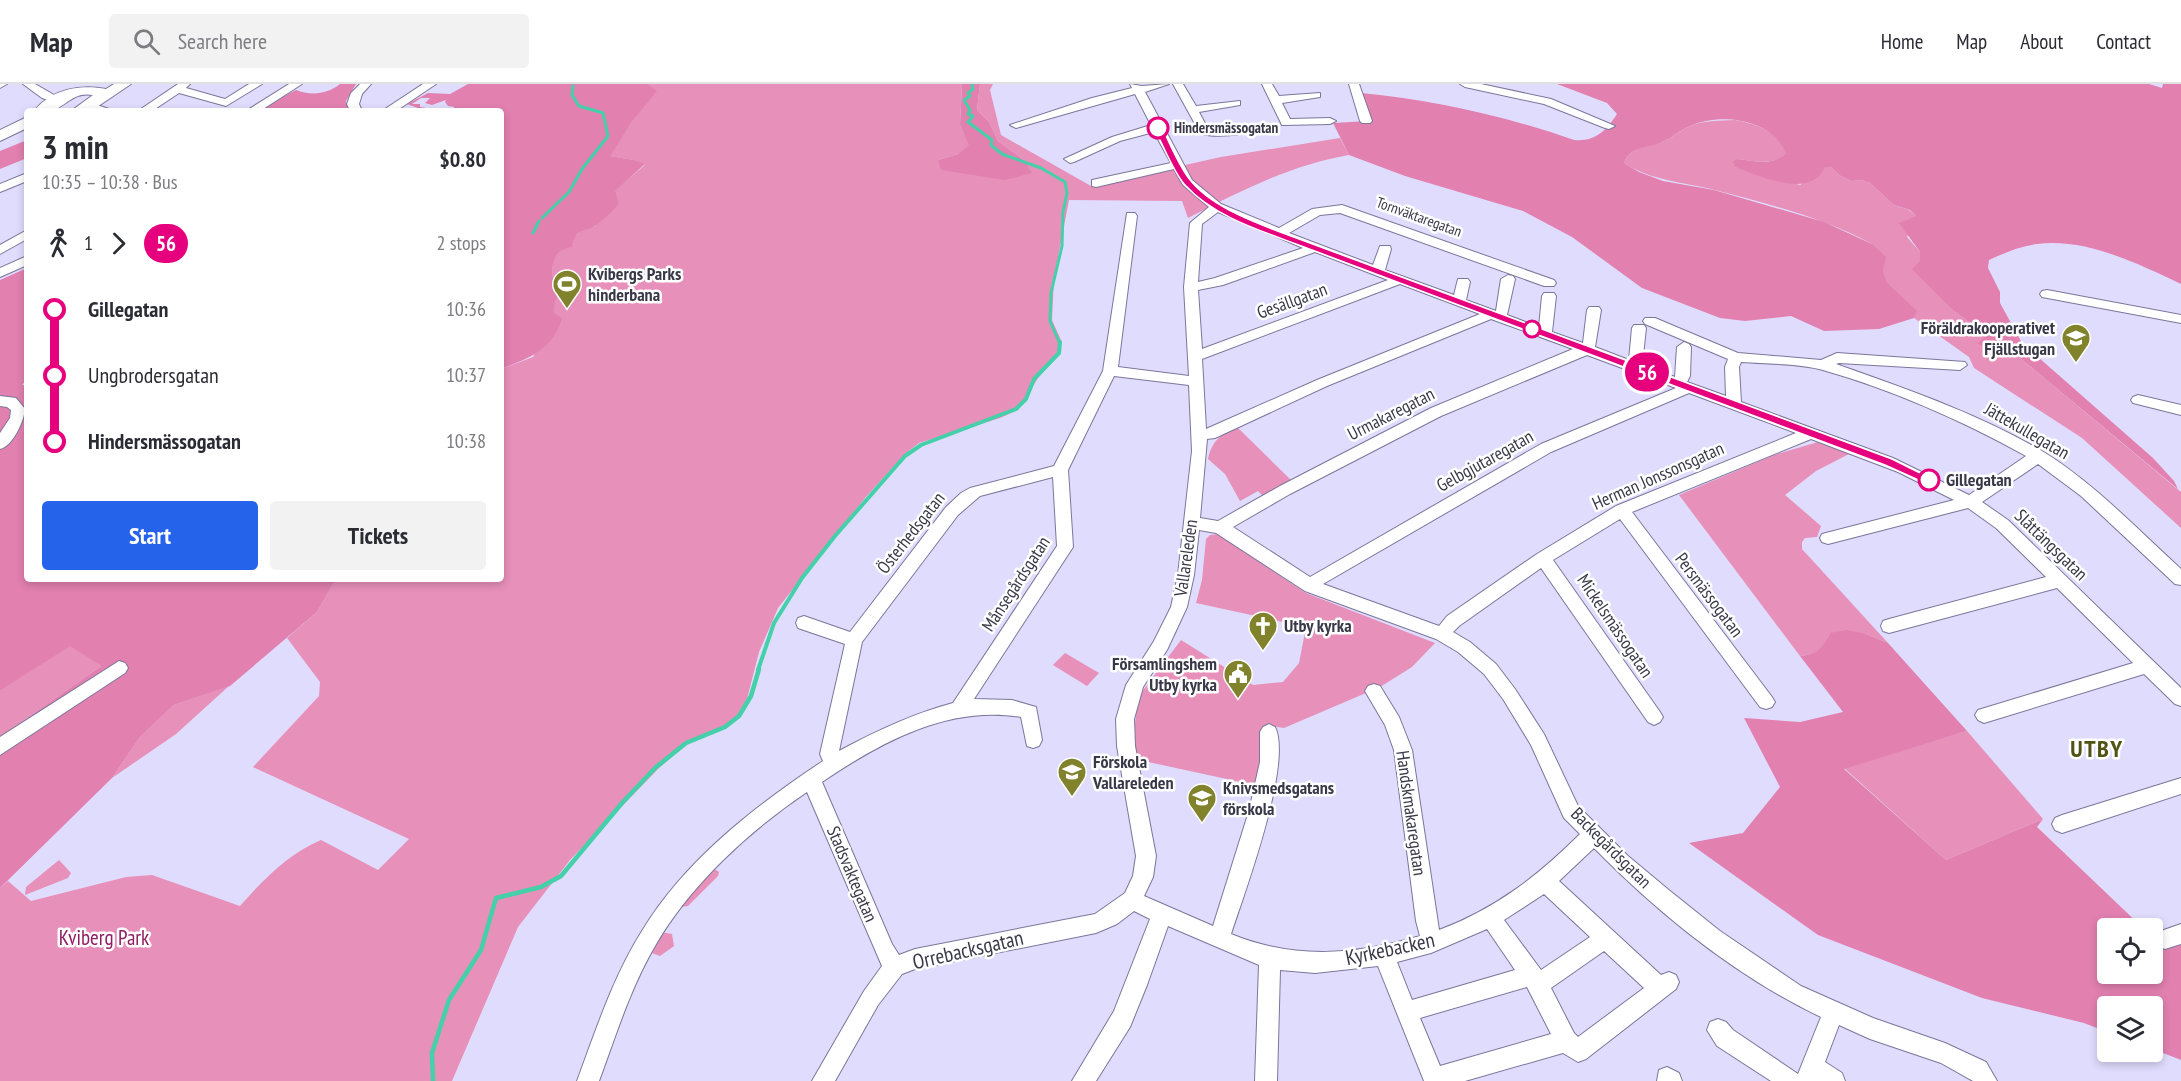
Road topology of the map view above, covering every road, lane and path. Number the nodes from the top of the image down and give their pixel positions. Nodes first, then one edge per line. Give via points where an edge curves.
1 (28, 84) edge
2 (39, 84) edge
3 (124, 84) edge
4 (257, 84) edge
5 (297, 84) edge
6 (366, 84) edge
7 (430, 84) edge
8 (1164, 84) edge
9 (1178, 84) edge
10 (1267, 84) edge
11 (1354, 84) edge
12 (1465, 84) edge
13 (92, 86) edge
14 (181, 86) edge
15 (1137, 87) edge
16 (1316, 95) dead end
17 (1277, 100) junction
18 (1236, 103) dead end
19 (52, 104) edge
20 (93, 107) edge
21 (148, 108) edge
22 (257, 108) edge
23 (355, 108) edge
24 (393, 108) edge
25 (1194, 110) junction
26 (1330, 121) dead end
27 (1366, 121) dead end
28 (24, 124) edge
29 (1017, 125) dead end
30 (1609, 126) dead end
31 (1158, 127) junction
32 (1251, 128) dead end
33 (24, 133) edge
34 (0, 136) edge
35 (0, 143) edge
36 (1070, 159) dead end
37 (1178, 165) junction
38 (24, 178) edge
39 (1096, 183) dead end
40 (0, 188) edge
41 (1217, 207) junction
42 (1131, 216) dead end
43 (1280, 234) junction
44 (24, 236) edge
45 (1315, 248) junction
46 (1384, 249) dead end
47 (0, 250) edge
48 (24, 261) edge
49 (1378, 271) junction
50 (0, 273) edge
51 (1508, 279) dead end
52 (1400, 280) junction
53 (1464, 282) dead end
54 (1191, 287) junction
55 (2047, 294) dead end
56 (1459, 302) junction
57 (1594, 310) dead end
58 (1494, 314) junction
59 (2181, 319) edge
60 (1545, 334) junction
61 (1684, 347) dead end
62 (1587, 349) junction
63 (1196, 354) junction
64 (1736, 357) junction
65 (1823, 365) junction
66 (1960, 365) dead end
67 (1635, 368) junction
68 (1110, 371) junction
69 (1197, 381) junction
70 (1683, 385) junction
71 (2138, 400) dead end
72 (0, 401) edge
73 (1734, 404) junction
74 (2181, 410) edge
75 (1810, 433) junction
76 (1201, 434) junction
77 (0, 444) edge
78 (2038, 456) junction
79 (1060, 470) junction
80 (1970, 502) junction
81 (1622, 510) junction
82 (1192, 521) junction
83 (1220, 527) junction
84 (1828, 538) dead end
85 (1543, 558) junction
86 (2181, 579) edge
87 (2061, 580) junction
88 (1311, 586) junction
89 (804, 623) dead end
90 (1889, 626) dead end
91 (1442, 634) junction
92 (854, 640) junction
93 (2147, 666) junction
94 (119, 668) dead end
95 (1374, 691) dead end
96 (2181, 699) edge
97 (1766, 702) dead end
98 (963, 708) junction
99 (1984, 715) dead end
100 (1654, 717) dead end
101 (1269, 732) dead end
102 (1033, 740) dead end
103 (0, 747) edge
104 (834, 764) junction
105 (810, 781) junction
106 (2181, 786) edge
107 (2062, 824) dead end
108 (1593, 835) junction
109 (1545, 881) junction
110 (1132, 900) junction
111 (1162, 914) junction
112 (1490, 917) junction
113 (1219, 938) junction
114 (1604, 939) junction
115 (1432, 941) junction
116 (1383, 954) junction
117 (1270, 957) junction
118 (895, 968) junction
119 (1536, 980) junction
120 (1406, 1012) junction
121 (1834, 1012) junction
122 (1718, 1030) dead end
123 (1572, 1046) junction
124 (1809, 1074) edge
125 (1435, 1080) edge
126 (588, 1081) edge
127 (823, 1081) edge
128 (1083, 1081) edge
129 (1266, 1081) edge
130 (1790, 1081) edge
131 (1834, 1081) edge
132 (1986, 1081) edge

1 - 19 street
2 - 19 street via 55,92
3 - 20 main road
4 - 14 street via 226,103
5 - 22 street
6 - 23 street via 357,93
7 - 24 street
8 - 15 street
9 - 25 street
10 - 17 street
11 - 27 street
12 - 30 street via 1547,101
13 - 19 main road
13 - 20 main road via 102,96
14 - 21 street
15 - 29 street
15 - 31 street, Slåttängsgatan
16 - 17 street
17 - 26 street via 1286,123
18 - 25 street
25 - 32 street via 1207,133
28 - 34 main road
31 - 36 street via 1116,139
31 - 37 street, Slåttängsgatan
33 - 35 main road
37 - 39 street
37 - 41 street, Slåttängsgatan via 1194,190
38 - 40 street
41 - 43 street, Slåttängsgatan
41 - 54 street, Vallareleden via 1196,223
42 - 68 street
43 - 45 street, Slåttängsgatan
43 - 60 street, Tornväktaregatan via 1316,211 1342,209 1549,289
44 - 47 street
45 - 49 street, Slåttängsgatan via 1341,254
45 - 54 street via 1228,279
46 - 49 street
48 - 50 street
49 - 52 street, Slåttängsgatan
51 - 58 street via 1503,311
52 - 56 street, Slåttängsgatan via 1420,281
52 - 63 street, Gesällgatan via 1206,354
53 - 56 street
54 - 63 street, Vallareleden
55 - 59 street
56 - 58 street, Slåttängsgatan
57 - 62 street
58 - 60 street, Slåttängsgatan
58 - 76 street via 1322,383 1210,434
60 - 62 street, Slåttängsgatan
61 - 70 street
62 - 67 street, Slåttängsgatan
62 - 83 street, Urmakaregatan via 1436,412
63 - 69 street, Vallareleden
64 - 65 street, Jättekullegatan
64 - 67 street, Jättekullegatan via 1645,325
64 - 73 street via 1732,367
65 - 66 street, Jättekullegatan via 1844,358
65 - 78 street, Jättekullegatan via 1959,415
67 - 70 street, Slåttängsgatan
68 - 69 street
68 - 79 street
69 - 76 street, Vallareleden
70 - 73 street, Slåttängsgatan
70 - 88 street, Gelbgjutaregatan via 1680,393 1546,448
71 - 74 street
72 - 77 street via 11,402 18,409 17,419
73 - 75 street, Slåttängsgatan
75 - 80 street, Slåttängsgatan via 1906,469
75 - 81 street, Herman Jonssonsgatan
76 - 82 street, Vallareleden
78 - 80 street
78 - 86 street, Jättekullegatan via 2086,492
79 - 92 street, Österhedsgatan via 966,496
79 - 98 street, Månsegårdsgatan via 1065,547 962,703
80 - 84 street
80 - 87 street, Slåttängsgatan via 2002,525
81 - 85 street, Herman Jonssonsgatan
81 - 97 street, Persmässogatan
82 - 83 street, Backegårdsgatan
82 - 110 street, Vallareleden via 1179,607 1135,685 1125,719 1126,746 1146,856 1143,877
83 - 88 street, Backegårdsgatan
85 - 91 street, Herman Jonssonsgatan via 1453,621
85 - 100 street, Mickelsmässogatan
87 - 90 street
87 - 93 street, Slåttängsgatan
88 - 91 street, Backegårdsgatan
89 - 92 street
91 - 108 street, Backegårdsgatan via 1477,657 1509,693 1538,740 1571,812
92 - 104 street, Österhedsgatan via 829,754
93 - 96 street, Slåttängsgatan
93 - 99 street
94 - 103 street
95 - 115 street, Handskmakaregatan via 1393,722 1403,750
98 - 102 street via 1027,710
98 - 104 street via 890,732
101 - 113 street via 1268,772 1257,822
104 - 105 street
105 - 118 street, Stadsvaktegatan
105 - 126 street via 745,828 697,873 660,919 636,960
106 - 107 street
108 - 109 street, Kyrkebacken
108 - 121 street, Backegårdsgatan via 1713,938 1794,993
109 - 112 street, Kyrkebacken
109 - 114 street
110 - 111 street
110 - 118 street, Orrebacksgatan via 1096,923 915,959
111 - 113 street, Kyrkebacken
111 - 128 street via 1122,1018
112 - 115 street, Kyrkebacken
112 - 119 street
113 - 117 street, Kyrkebacken
114 - 119 street
114 - 123 street via 1665,986
115 - 116 street, Kyrkebacken
116 - 117 street, Kyrkebacken via 1316,962
116 - 120 street
117 - 129 street
118 - 127 street, Orrebacksgatan via 871,998
119 - 120 street
119 - 123 street
120 - 125 street
121 - 124 street
121 - 132 street, Backegårdsgatan via 1945,1054 1978,1070
122 - 130 street
123 - 125 street
124 - 131 street

